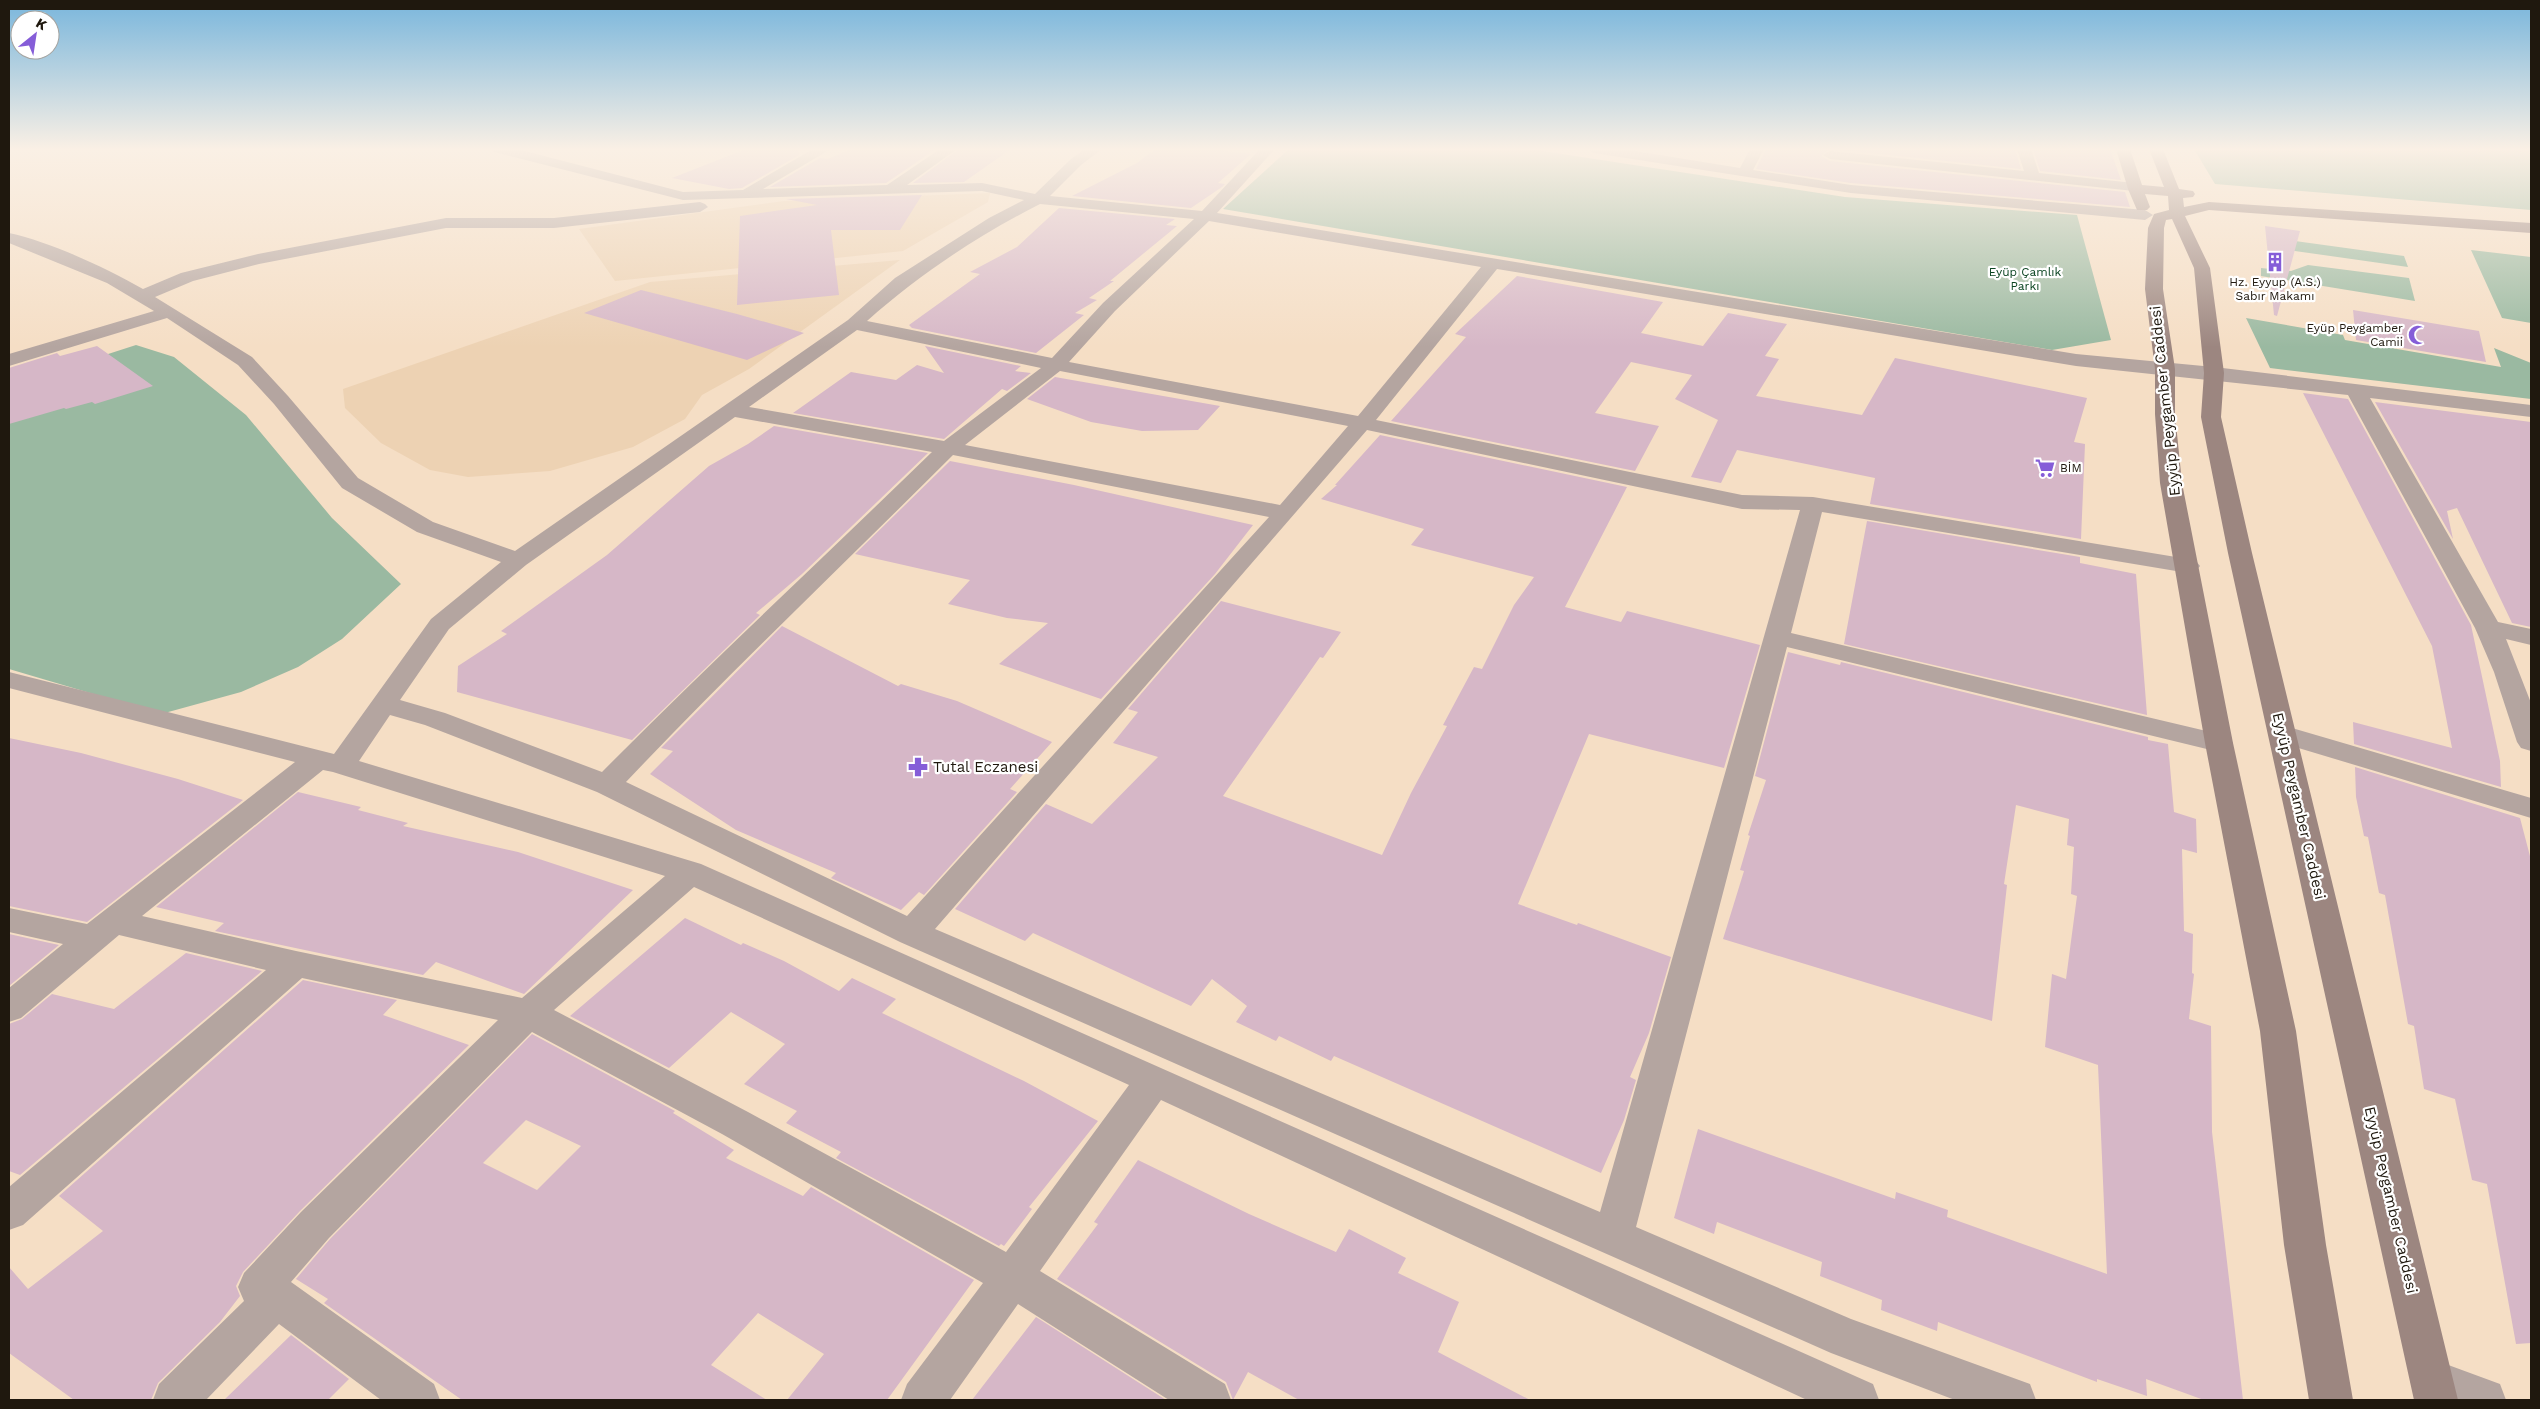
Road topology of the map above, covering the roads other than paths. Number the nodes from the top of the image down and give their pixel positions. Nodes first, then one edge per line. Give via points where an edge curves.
1 (624, 215) edge
2 (1006, 215) edge
3 (1194, 215) edge
4 (2163, 215) edge
5 (2165, 215) edge
6 (2338, 215) edge
7 (2453, 215) edge
8 (1206, 216) junction
9 (2531, 220) edge
10 (2531, 228) edge
11 (9, 238) edge
12 (1493, 263) junction
13 (142, 296) junction
14 (170, 312) junction
15 (854, 324) junction
16 (9, 360) edge
17 (1056, 365) junction
18 (2165, 369) junction
19 (2214, 373) junction
20 (2356, 391) junction
21 (730, 410) junction
22 (2531, 411) edge
23 (1363, 423) junction
24 (948, 448) junction
25 (1813, 504) junction
26 (1285, 514) junction
27 (518, 560) junction
28 (2188, 566) junction
29 (2488, 628) junction
30 (1776, 637) junction
31 (2531, 637) edge
32 (17, 690) edge
33 (384, 704) junction
34 (2282, 734) junction
35 (2219, 742) junction
36 (2531, 742) edge
37 (329, 762) junction
38 (607, 785) junction
39 (2531, 808) edge
40 (690, 872) junction
41 (9, 920) edge
42 (103, 929) junction
43 (912, 933) junction
44 (296, 964) junction
45 (9, 1008) edge
46 (528, 1013) junction
47 (1154, 1080) junction
48 (9, 1212) edge
49 (1612, 1238) junction
50 (1012, 1277) junction
51 (277, 1297) junction
52 (2434, 1391) edge
53 (175, 1400) edge
54 (418, 1400) edge
55 (923, 1400) edge
56 (1209, 1400) edge
57 (1857, 1400) edge
58 (2014, 1400) edge
59 (2331, 1400) edge
60 (2484, 1400) edge

1 - 13 street via 554,222 446,223 258,259 187,277
2 - 15 street via 901,282
3 - 8 street
4 - 18 main road, Eyyüp Peygamber Caddesi via 2154,289
5 - 19 main road, Eyyüp Peygamber Caddesi via 2202,268
6 - 10 main road
7 - 9 main road
8 - 12 street
8 - 17 street via 1109,307
11 - 13 street via 113,279
12 - 18 street via 2076,360
12 - 23 street
13 - 14 street
14 - 16 street
14 - 27 street via 245,362 350,483 425,527
15 - 17 street
15 - 21 street
17 - 23 street
17 - 24 street
18 - 19 street
18 - 28 main road, Eyyüp Peygamber Caddesi via 2171,483
19 - 20 street
19 - 34 main road, Eyyüp Peygamber Caddesi via 2211,416
20 - 22 street
20 - 29 street
21 - 24 street
21 - 27 street
23 - 25 street via 1742,502
23 - 26 street
24 - 26 street
24 - 38 street via 808,587 700,688
25 - 28 street
25 - 30 street
26 - 43 street
27 - 33 street via 440,624
28 - 35 main road, Eyyüp Peygamber Caddesi
29 - 31 street
29 - 36 street
30 - 35 street
30 - 49 street
32 - 37 street
33 - 37 street
33 - 38 street via 435,719
34 - 39 street
34 - 52 main road, Eyyüp Peygamber Caddesi
35 - 59 main road, Eyyüp Peygamber Caddesi via 2278,1032 2305,1245
37 - 40 street
37 - 42 street
38 - 43 street
40 - 46 street
40 - 47 street
41 - 42 street
42 - 44 street
42 - 45 street
43 - 49 street
44 - 46 street
44 - 48 street
46 - 50 street via 735,1123
46 - 51 street via 315,1225 259,1287
47 - 50 street
47 - 57 street
49 - 58 street via 1846,1338
50 - 55 street
50 - 56 street
51 - 53 street
51 - 54 street
52 - 60 street

